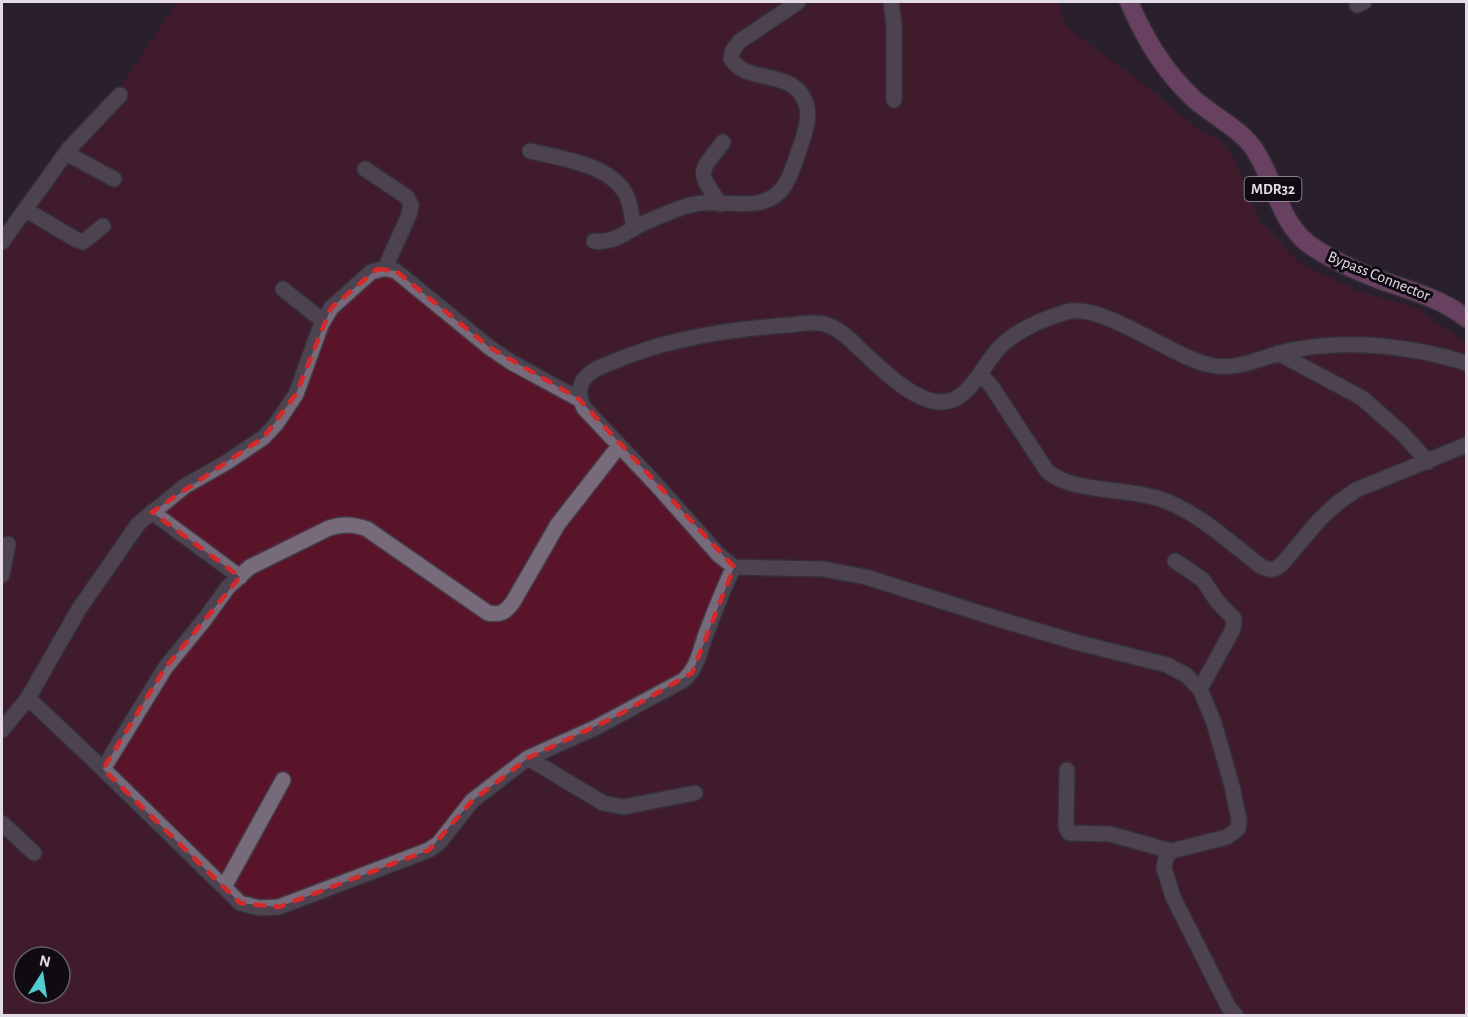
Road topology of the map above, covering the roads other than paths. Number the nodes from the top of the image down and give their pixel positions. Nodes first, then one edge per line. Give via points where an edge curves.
1 (798, 2) edge
2 (891, 2) edge
3 (1129, 2) edge
4 (120, 95) dead end
5 (894, 100) dead end
6 (723, 142) dead end
7 (530, 151) dead end
8 (66, 153) junction
9 (365, 169) dead end
10 (114, 179) dead end
11 (720, 204) junction
12 (26, 210) junction
13 (103, 225) dead end
14 (634, 229) junction
15 (594, 241) dead end
16 (2, 242) edge
17 (385, 268) junction
18 (283, 289) dead end
19 (1467, 318) edge
20 (323, 321) junction
21 (1278, 353) junction
22 (1467, 363) edge
23 (980, 374) junction
24 (579, 399) junction
25 (1467, 445) edge
26 (619, 446) junction
27 (1428, 462) junction
28 (152, 512) junction
29 (8, 544) dead end
30 (1175, 561) dead end
31 (734, 567) junction
32 (2, 575) edge
33 (240, 576) junction
34 (1200, 689) junction
35 (28, 698) junction
36 (2, 730) edge
37 (528, 758) junction
38 (104, 769) junction
39 (1067, 770) dead end
40 (282, 780) dead end
41 (694, 793) dead end
42 (2, 823) edge
43 (1171, 851) junction
44 (34, 853) dead end
45 (224, 887) junction
46 (1236, 1016) edge

1 - 11 street via 740,41 730,58 743,71 782,80 801,95 808,116 795,163 780,192 771,197 748,205
2 - 5 street
3 - 19 main road, Bypass Connector / MDR32 via 1149,45 1164,66 1194,99 1256,151 1286,218 1304,241 1326,255 1449,306
4 - 8 street
6 - 11 street via 702,174
7 - 14 street via 587,166 611,177 627,196
8 - 10 street
8 - 12 street
9 - 17 street via 407,197 411,205
11 - 14 street via 689,205
12 - 13 street via 83,242
12 - 16 street
14 - 15 street via 606,243
17 - 20 street via 370,272
17 - 24 street via 396,271 511,362
18 - 20 street
20 - 28 street via 296,394 276,424 264,437 185,486
21 - 22 street via 1348,344 1393,348
21 - 23 street via 1245,364 1208,365 1110,319 1076,310 1013,336
21 - 27 street via 1362,398
23 - 24 street via 963,394 938,402 912,392 844,334 824,324 811,323 708,335 630,354 587,376
23 - 27 street via 1055,477 1175,504 1268,570 1278,568 1320,519 1356,490
24 - 26 street
25 - 27 street
26 - 31 street
26 - 33 street via 558,524 506,612 488,613 367,529 354,524 330,528 272,555
28 - 33 street
28 - 35 street via 128,537 79,609
29 - 32 street
30 - 34 street via 1203,580 1234,623
31 - 34 street via 823,569 866,577 1008,622 1167,665 1186,675
31 - 37 street via 692,673 615,717
33 - 38 street via 165,668
34 - 43 street via 1232,786 1238,829 1227,837
35 - 36 street
35 - 38 street
37 - 41 street via 613,806
37 - 45 street via 472,801 429,850 279,907 259,908 240,903
38 - 45 street
39 - 43 street via 1069,833 1110,834
40 - 45 street
42 - 44 street
43 - 46 street via 1164,868 1173,897

